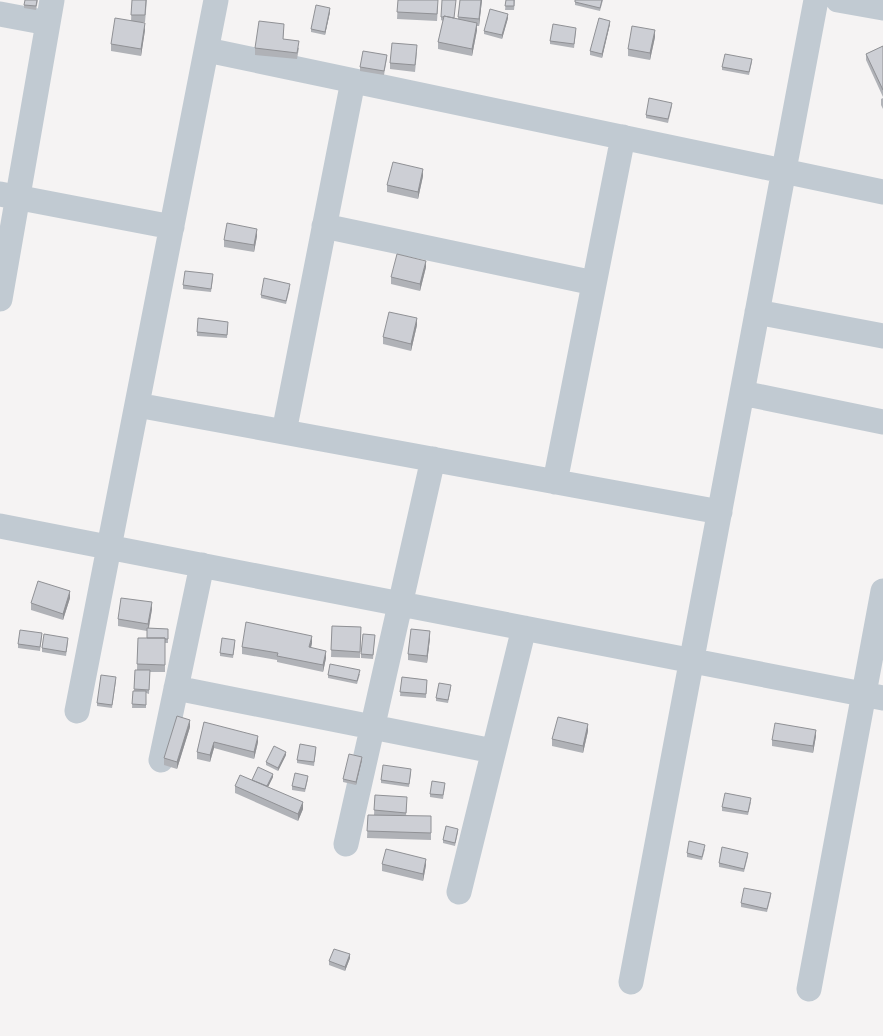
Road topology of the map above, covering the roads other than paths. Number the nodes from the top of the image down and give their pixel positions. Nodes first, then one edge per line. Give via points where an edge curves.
1 (216, 0) edge
2 (816, 0) edge
3 (838, 0) edge
4 (883, 8) edge
5 (50, 12) edge
6 (0, 14) edge
7 (207, 50) junction
8 (353, 81) junction
9 (622, 137) junction
10 (784, 171) junction
11 (883, 192) edge
12 (9, 195) edge
13 (324, 226) junction
14 (172, 227) junction
15 (594, 283) junction
16 (0, 299) edge
17 (757, 312) junction
18 (883, 336) edge
19 (742, 393) junction
20 (137, 405) junction
21 (883, 422) edge
22 (284, 432) junction
23 (433, 460) junction
24 (555, 482) junction
25 (720, 512) junction
26 (0, 526) edge
27 (109, 547) junction
28 (202, 565) junction
29 (883, 591) edge
30 (400, 604) junction
31 (524, 628) junction
32 (692, 661) junction
33 (176, 688) junction
34 (873, 696) edge
35 (77, 711) dead end
36 (373, 727) junction
37 (493, 751) junction
38 (161, 760) dead end
39 (346, 844) dead end
40 (459, 892) dead end
41 (631, 982) dead end
42 (809, 989) dead end

1 - 7 street
2 - 10 street
3 - 4 street
5 - 6 street
5 - 12 street
7 - 8 street
7 - 14 street
8 - 9 street
8 - 13 street
9 - 10 street
9 - 15 street
10 - 11 street
10 - 17 street
12 - 14 street
12 - 16 street
13 - 15 street
13 - 22 street
14 - 20 street
15 - 24 street
17 - 18 street
17 - 19 street
19 - 21 street
19 - 25 street
20 - 22 street
20 - 27 street
22 - 23 street
23 - 24 street
23 - 30 street
24 - 25 street
25 - 32 street
26 - 27 street
27 - 28 street
27 - 35 street
28 - 30 street
28 - 33 street
29 - 34 street
30 - 31 street
30 - 36 street
31 - 32 street
31 - 37 street
32 - 34 street
32 - 41 street
33 - 36 street
33 - 38 street
34 - 42 street
36 - 37 street
36 - 39 street
37 - 40 street

